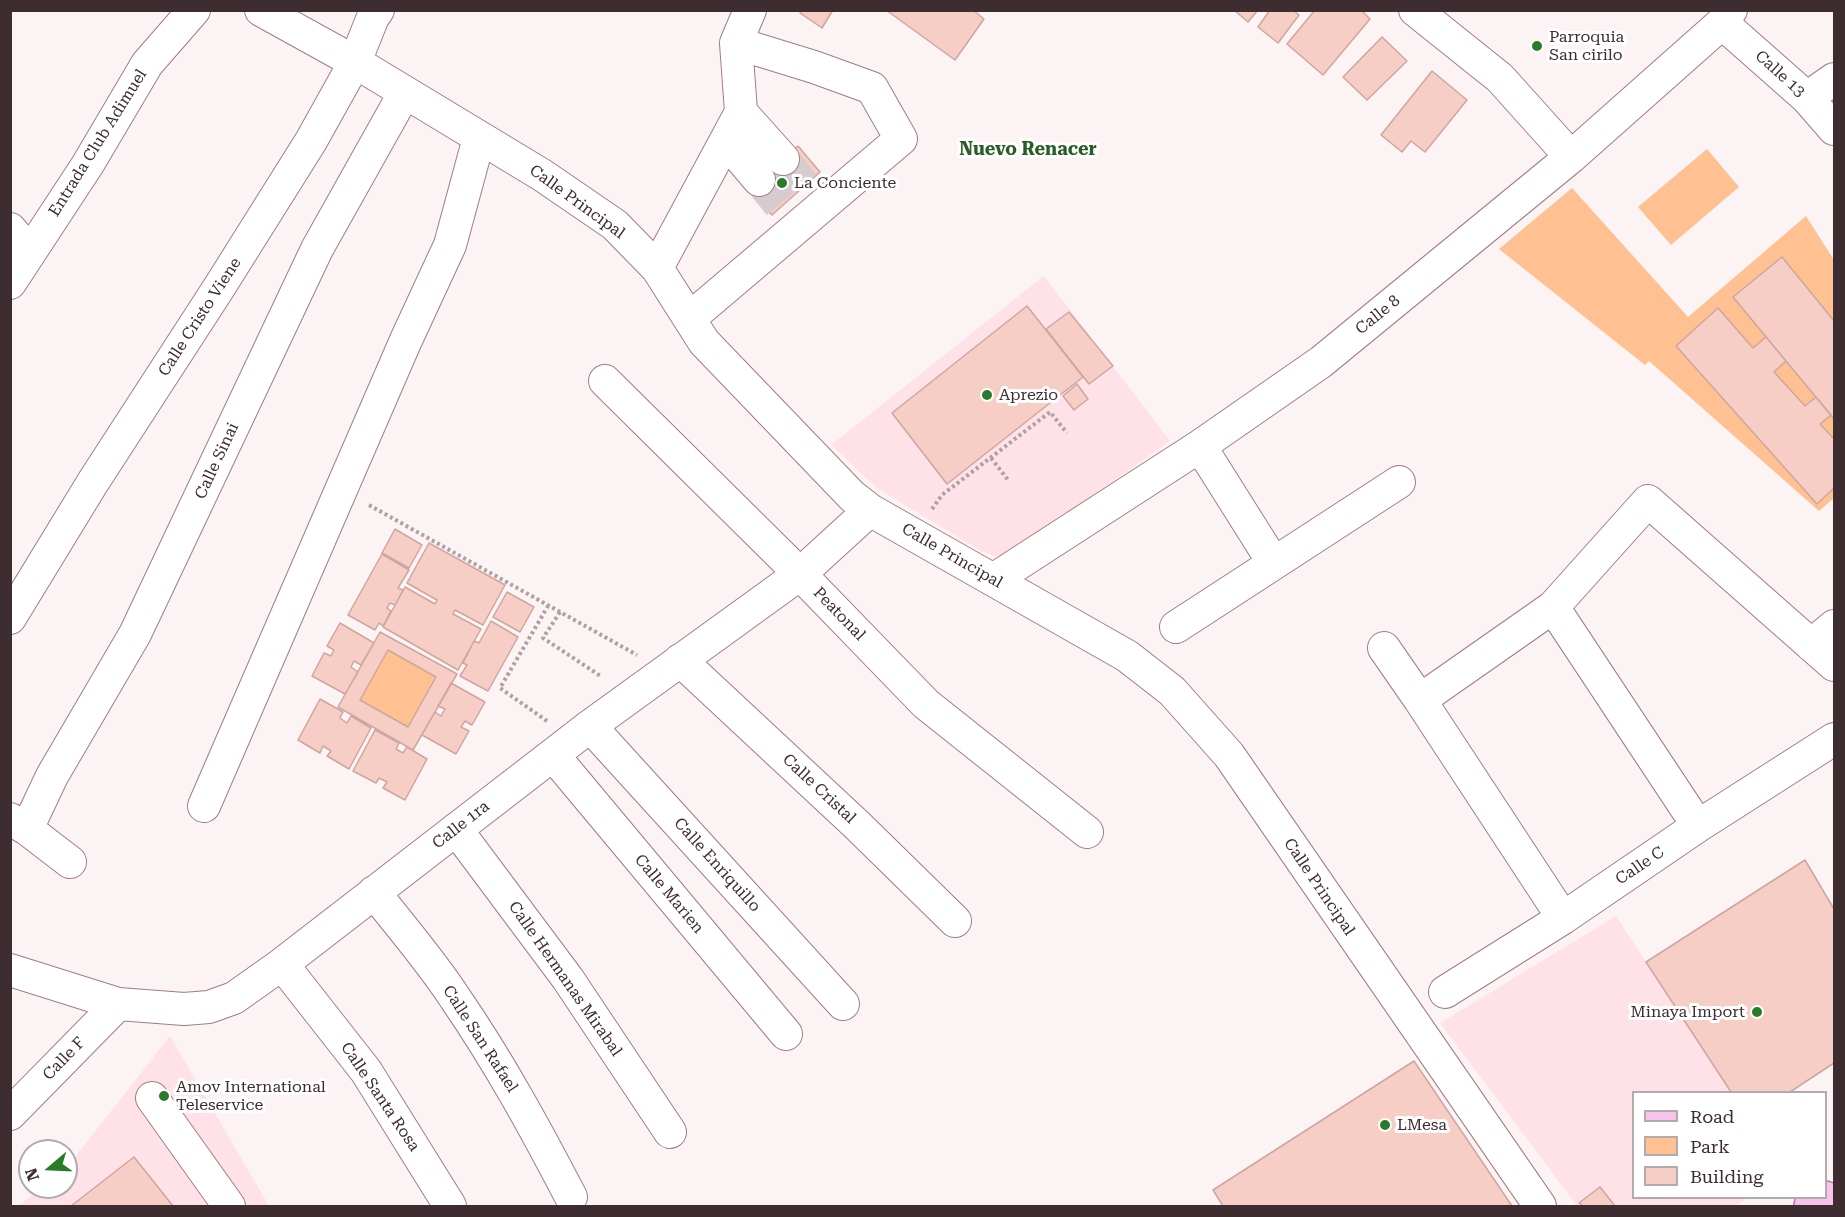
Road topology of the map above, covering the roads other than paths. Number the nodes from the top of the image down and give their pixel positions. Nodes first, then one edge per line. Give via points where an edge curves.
1 (194, 10) edge
2 (261, 10) edge
3 (378, 10) edge
4 (750, 10) edge
5 (1415, 10) edge
6 (1727, 17) edge
7 (736, 43) junction
8 (356, 62) junction
9 (1834, 79) edge
10 (405, 92) junction
11 (1807, 98) junction
12 (741, 112) junction
13 (1834, 129) edge
14 (479, 138) junction
15 (726, 141) junction
16 (1572, 157) junction
17 (783, 159) tunnel mouth
18 (759, 180) tunnel mouth
19 (20, 240) edge
20 (657, 267) junction
21 (10, 283) edge
22 (690, 318) junction
23 (605, 381) dead end
24 (1200, 446) junction
25 (1399, 482) dead end
26 (870, 510) junction
27 (1273, 562) junction
28 (800, 573) junction
29 (993, 580) junction
30 (1553, 607) junction
31 (10, 618) edge
32 (1176, 627) dead end
33 (1823, 635) edge
34 (1384, 648) dead end
35 (680, 660) junction
36 (1834, 665) edge
37 (1420, 700) junction
38 (590, 726) junction
39 (1834, 739) edge
40 (553, 755) junction
41 (204, 806) dead end
42 (19, 824) edge
43 (1698, 826) junction
44 (456, 829) junction
45 (1087, 832) dead end
46 (70, 862) dead end
47 (374, 892) junction
48 (1563, 918) junction
49 (955, 921) dead end
50 (282, 964) junction
51 (10, 970) edge
52 (1445, 992) dead end
53 (118, 1004) junction
54 (843, 1004) dead end
55 (786, 1034) dead end
56 (152, 1098) dead end
57 (10, 1114) edge
58 (670, 1131) dead end
59 (571, 1197) dead end
60 (229, 1206) edge
61 (450, 1206) edge
62 (1540, 1206) edge

1 - 19 street, Entrada Club Adimuel via 147,64 88,164
2 - 8 street, Calle Principal
3 - 8 street, Calle Cristo Viene
4 - 7 street
5 - 16 street via 1500,78
6 - 11 street, Calle 13
6 - 16 street, Calle 8
7 - 12 street
7 - 22 street via 872,88 901,139 790,216
8 - 10 street, Calle Principal
8 - 31 street, Calle Cristo Viene via 305,150
9 - 11 street
10 - 14 street, Calle Principal
10 - 42 street, Calle Sinai via 317,249 135,634
11 - 13 street, Calle 13
12 - 15 street
12 - 17 street
14 - 20 street, Calle Principal via 615,225
14 - 41 street via 450,245
15 - 18 street
15 - 20 street
16 - 24 street, Calle 8 via 1320,362
19 - 21 street, Entrada Club Adimuel
20 - 22 street, Calle Principal
22 - 26 street, Calle Principal via 704,342
23 - 28 street, Peatonal
24 - 27 street
24 - 29 street, Calle 8
25 - 27 street
26 - 28 street, Calle 1ra
26 - 29 street, Calle Principal
27 - 32 street
28 - 35 street, Calle 1ra
28 - 45 street, Peatonal via 926,704
29 - 62 street, Calle Principal via 1127,656 1172,691 1229,755
30 - 33 street via 1648,501
30 - 37 street
30 - 43 street
33 - 36 street
34 - 37 street
35 - 38 street, Calle 1ra
35 - 49 street, Calle Cristal
37 - 48 street
38 - 40 street, Calle 1ra
38 - 54 street, Calle Enriquillo
39 - 43 street, Calle C
40 - 44 street, Calle 1ra
40 - 55 street, Calle Marien
42 - 46 street
43 - 48 street, Calle C
44 - 47 street, Calle 1ra
44 - 58 street, Calle Hermanas Mirabal via 568,979
47 - 50 street, Calle 1ra
47 - 59 street, Calle San Rafael via 454,996 495,1059
48 - 52 street, Calle C
50 - 53 street, Calle 1ra via 234,998 209,1007
50 - 61 street, Calle Santa Rosa via 366,1071
51 - 53 street, Calle 1ra
53 - 57 street, Calle F
56 - 60 street

